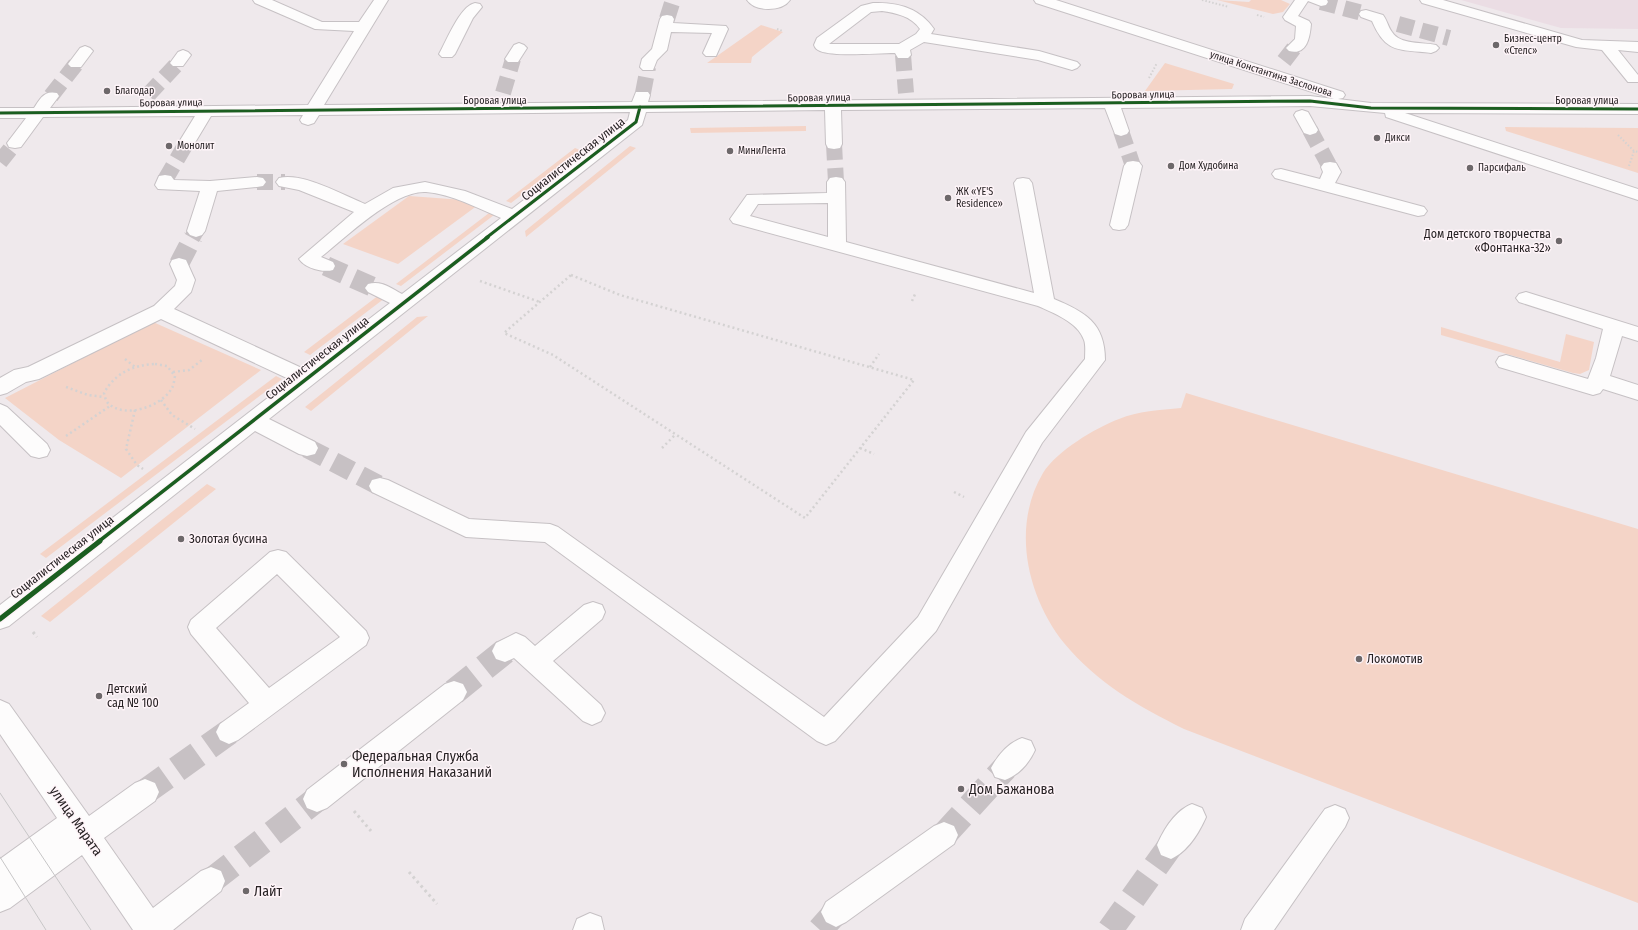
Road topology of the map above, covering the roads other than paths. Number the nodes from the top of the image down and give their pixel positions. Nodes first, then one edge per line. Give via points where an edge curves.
1 (260, 0) edge
2 (381, 0) edge
3 (754, 0) edge
4 (783, 0) edge
5 (1044, 0) edge
6 (1302, 0) edge
7 (1427, 0) edge
8 (475, 7) dead end
9 (312, 22) junction
10 (1398, 24) tunnel mouth
11 (364, 27) junction
12 (293, 30) dead end
13 (922, 37) junction
14 (1607, 46) junction
15 (1638, 47) edge
16 (1294, 48) tunnel mouth
17 (1431, 48) dead end
18 (85, 52) dead end
19 (711, 53) dead end
20 (447, 54) dead end
21 (1284, 61) tunnel mouth
22 (76, 64) tunnel mouth
23 (1072, 65) dead end
24 (648, 67) tunnel mouth
25 (1273, 73) junction
26 (1633, 79) dead end
27 (503, 93) tunnel mouth
28 (148, 95) tunnel mouth
29 (51, 96) tunnel mouth
30 (640, 107) junction
31 (500, 108) junction
32 (1372, 108) junction
33 (1638, 109) edge
34 (313, 110) junction
35 (206, 111) junction
36 (137, 112) junction
37 (0, 113) edge
38 (38, 113) junction
39 (833, 113) junction
40 (1116, 117) junction
41 (305, 124) junction
42 (127, 126) junction
43 (197, 126) junction
44 (27, 127) junction
45 (0, 128) edge
46 (187, 142) tunnel mouth
47 (15, 143) tunnel mouth
48 (834, 144) tunnel mouth
49 (1133, 166) tunnel mouth
50 (1330, 167) tunnel mouth
51 (1281, 174) dead end
52 (165, 180) dead end
53 (257, 182) tunnel mouth
54 (285, 182) tunnel mouth
55 (1023, 183) dead end
56 (210, 186) junction
57 (1325, 186) junction
58 (1638, 194) edge
59 (366, 211) junction
60 (1418, 211) dead end
61 (515, 217) junction
62 (1119, 225) dead end
63 (196, 231) tunnel mouth
64 (837, 246) junction
65 (179, 264) dead end
66 (326, 266) tunnel mouth
67 (375, 288) tunnel mouth
68 (1526, 298) dead end
69 (404, 302) junction
70 (1045, 302) junction
71 (161, 311) junction
72 (1614, 326) junction
73 (1638, 334) edge
74 (1506, 362) dead end
75 (307, 379) junction
76 (1599, 380) junction
77 (0, 388) edge
78 (1638, 393) edge
79 (0, 412) edge
80 (254, 421) junction
81 (307, 448) tunnel mouth
82 (39, 450) road end
83 (380, 486) tunnel mouth
84 (593, 612) dead end
85 (0, 619) edge
86 (506, 651) tunnel mouth
87 (535, 661) junction
88 (454, 692) tunnel mouth
89 (266, 704) junction
90 (0, 712) edge
91 (592, 713) dead end
92 (229, 732) tunnel mouth
93 (145, 792) tunnel mouth
94 (317, 799) tunnel mouth
95 (1192, 817) dead end
96 (1335, 818) dead end
97 (81, 828) junction
98 (944, 835) tunnel mouth
99 (1171, 845) tunnel mouth
100 (0, 876) edge
101 (212, 881) tunnel mouth
102 (0, 898) edge
103 (836, 912) tunnel mouth
104 (150, 930) edge
105 (1256, 930) edge

1 - 9 street
2 - 11 street
3 - 4 street via 772,5
5 - 25 street, улица Константина Заслонова via 1088,8
6 - 16 street via 1290,17 1304,24 1302,40
7 - 14 street via 1581,44
8 - 20 street via 467,16
9 - 11 street via 320,26
9 - 12 street
10 - 17 street via 1372,16 1386,36 1397,44
11 - 34 street
13 - 13 street via 902,51 831,49 820,45 872,6 914,15 924,21 926,29
13 - 23 street via 1039,56
14 - 15 street
14 - 26 street
18 - 22 street
19 - 24 street via 720,29 666,23 658,50 650,59
21 - 25 street
25 - 32 street, улица Константина Заслонова
27 - 31 street
28 - 36 street
29 - 38 street
30 - 31 street, Боровая улица
30 - 39 street, Боровая улица
30 - 41 street, Боровая улица
30 - 61 street, Социалистическая улица
31 - 34 street, Боровая улица
32 - 33 street, Боровая улица
32 - 40 street, Боровая улица via 1310,101
32 - 40 street, Боровая улица via 1325,115 1306,123
32 - 58 street, улица Константина Заслонова
34 - 35 street, Боровая улица
34 - 41 street
35 - 36 street, Боровая улица
35 - 43 street
36 - 38 street, Боровая улица
36 - 42 street
37 - 38 street, Боровая улица
38 - 44 street
39 - 40 street, Боровая улица via 908,105
39 - 48 street
41 - 43 street, Боровая улица
42 - 43 street, Боровая улица
42 - 44 street, Боровая улица
43 - 46 street
44 - 45 street, Боровая улица
44 - 47 street
49 - 62 street
50 - 57 street via 1332,172
51 - 57 street
52 - 56 street via 164,185
53 - 56 street
54 - 59 street via 303,185
55 - 70 street
56 - 63 street
57 - 60 street
59 - 61 street via 400,192 425,187 459,195
59 - 66 street via 308,259
61 - 69 street, Социалистическая улица
64 - 64 street via 739,219 753,199 836,190
64 - 70 street
65 - 71 street via 186,280 184,288
67 - 69 street
68 - 72 street
69 - 75 street, Социалистическая улица
70 - 83 street via 1066,311 1082,324 1094,340 1095,360 1034,438 928,624 826,733 550,533 466,528
71 - 75 street
71 - 77 street via 32,374 22,375
72 - 73 street
72 - 76 street
74 - 76 street via 1593,388
75 - 80 street, Социалистическая улица
76 - 78 street
79 - 82 street
80 - 81 street
80 - 85 street, Социалистическая улица
84 - 87 street
86 - 87 street via 516,644
87 - 91 street
88 - 94 street
89 - 89 street via 357,638 278,559 200,627
89 - 92 street
90 - 97 street, улица Марата
93 - 97 street
95 - 99 street
96 - 105 street
97 - 100 street
97 - 102 street
97 - 104 street, улица Марата
98 - 103 street
101 - 104 street

